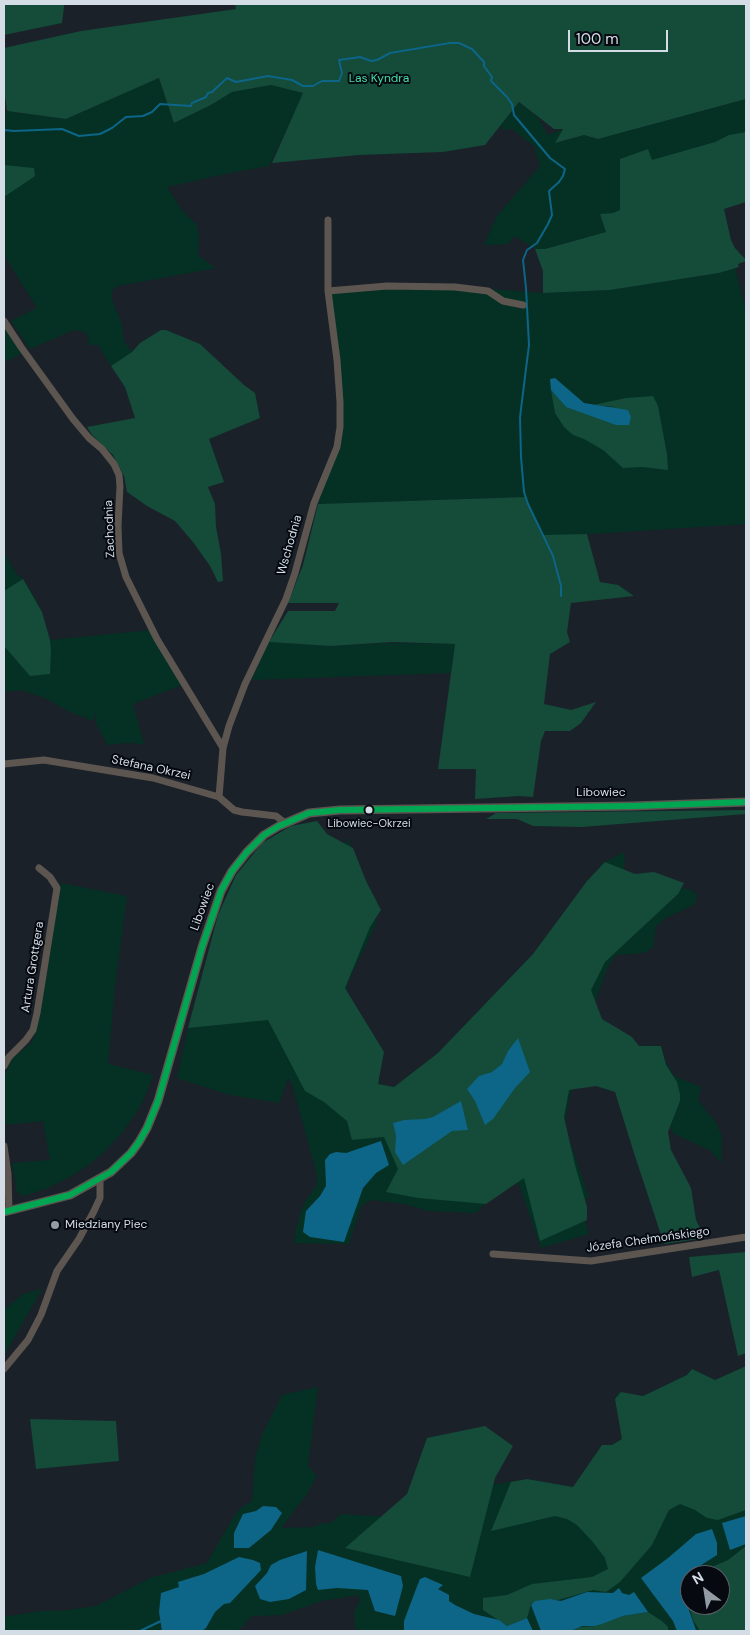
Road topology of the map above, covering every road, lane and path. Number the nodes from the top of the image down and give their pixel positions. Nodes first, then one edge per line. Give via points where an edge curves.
1 (328, 220) dead end
2 (328, 291) junction
3 (523, 305) dead end
4 (4, 321) edge
5 (223, 748) junction
6 (4, 764) edge
7 (219, 797) junction
8 (746, 802) edge
9 (285, 823) junction
10 (38, 868) dead end
11 (4, 1066) edge
12 (4, 1146) edge
13 (100, 1179) junction
14 (7, 1211) edge
15 (746, 1238) edge
16 (493, 1254) dead end
17 (4, 1369) edge

1 - 2 street, Wschodnia
2 - 3 street via 387,286 455,287 488,290 503,302
2 - 5 street, Wschodnia via 340,402 337,447 314,503 295,573 245,684
4 - 5 street, Zachodnia via 88,438 114,464 119,475 118,526 126,577 157,639
5 - 7 street, Wschodnia
6 - 7 street, Stefana Okrzei via 24,760 66,763 153,778
7 - 9 street, Stefana Okrzei via 234,810 276,816
8 - 9 street, Libowiec via 340,810 309,814
9 - 13 street, Libowiec via 264,835 247,852 221,891 147,1128 131,1153
10 - 11 street, Artura Grottgera via 50,877 57,888 37,1013 30,1035
12 - 14 street via 8,1174
13 - 14 street, Libowiec via 70,1195
13 - 17 street via 100,1198 94,1211 57,1271 28,1340
15 - 16 street, Józefa Chełmońskiego via 591,1261

